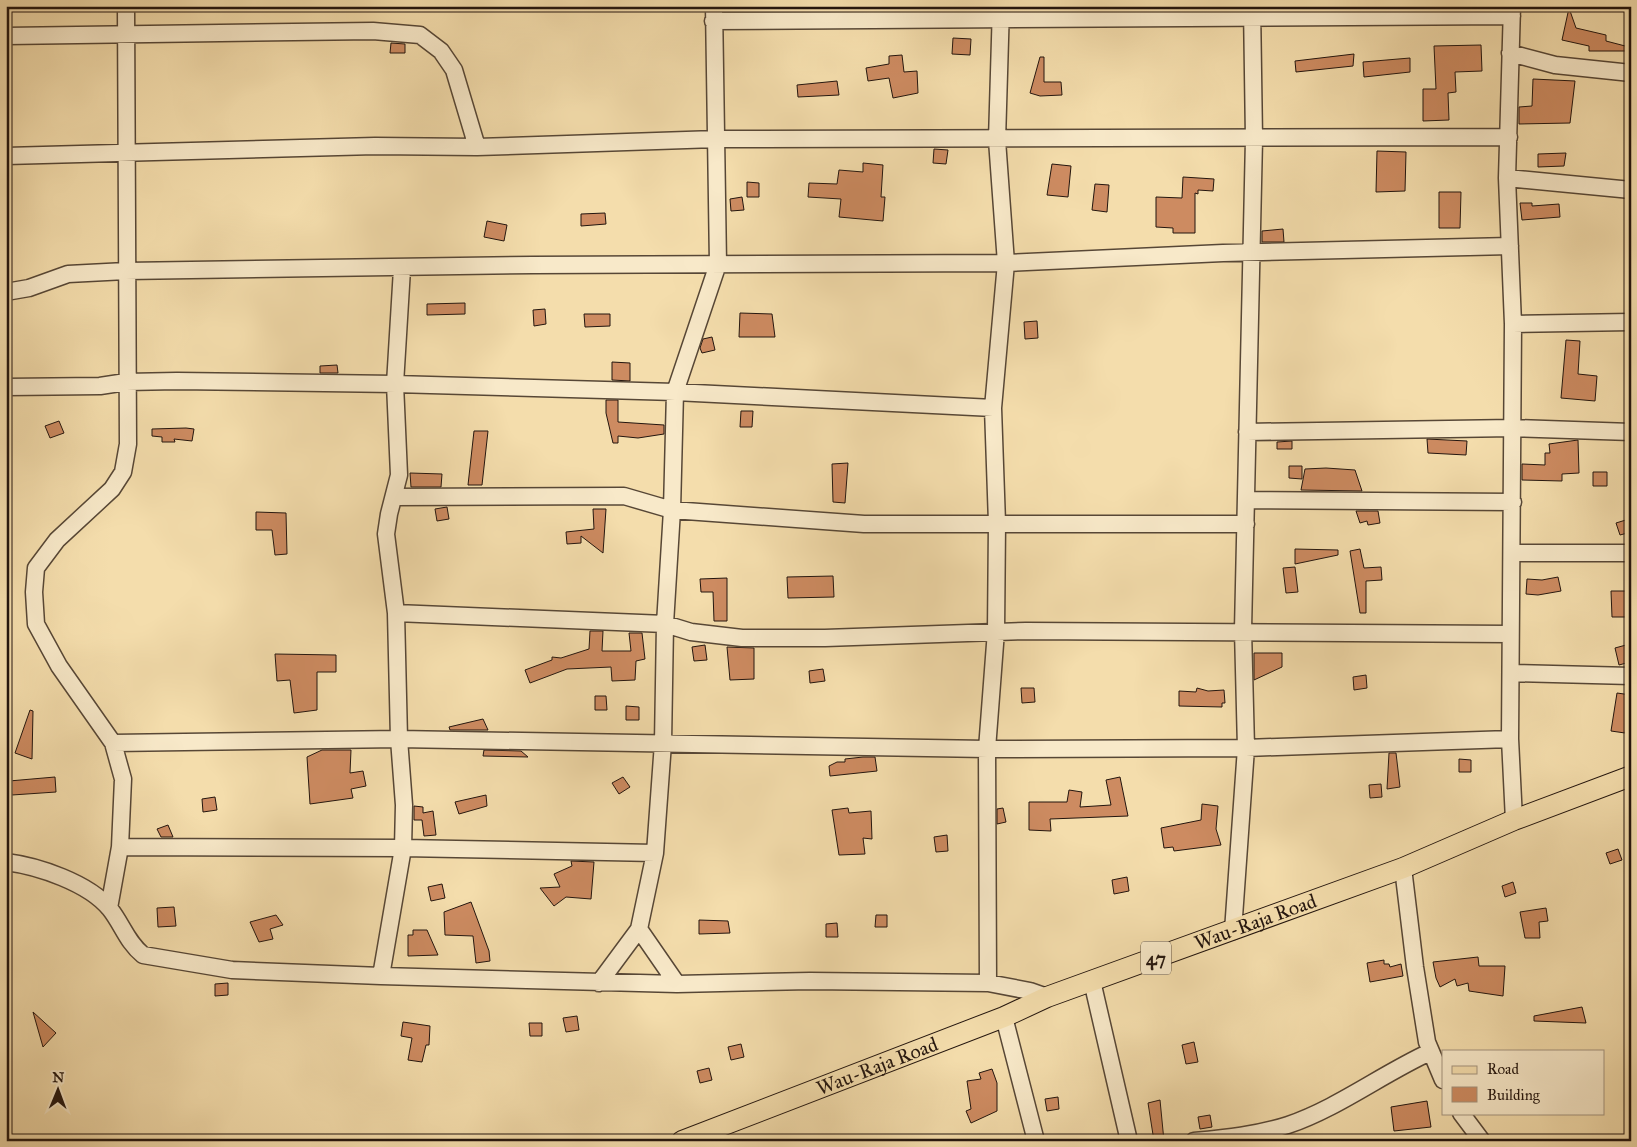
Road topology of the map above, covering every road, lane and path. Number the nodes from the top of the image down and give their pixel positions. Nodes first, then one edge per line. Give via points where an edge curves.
1 (126, 6) edge
2 (1512, 11) edge
3 (1252, 12) edge
4 (1001, 13) edge
5 (714, 14) edge
6 (6, 36) edge
7 (125, 36) junction
8 (1510, 53) junction
9 (1631, 73) edge
10 (1509, 137) junction
11 (716, 139) junction
12 (1254, 139) junction
13 (997, 140) junction
14 (476, 147) junction
15 (126, 152) junction
16 (6, 156) edge
17 (1507, 178) junction
18 (1631, 190) edge
19 (1510, 246) junction
20 (1251, 252) junction
21 (1006, 262) junction
22 (718, 264) junction
23 (402, 268) junction
24 (126, 271) junction
25 (6, 292) edge
26 (1631, 322) edge
27 (1513, 324) junction
28 (126, 382) junction
29 (395, 384) junction
30 (6, 387) edge
31 (675, 392) junction
32 (994, 408) junction
33 (1513, 428) junction
34 (1247, 432) junction
35 (1631, 432) edge
36 (394, 498) junction
37 (1246, 500) junction
38 (1513, 502) junction
39 (672, 510) junction
40 (996, 523) junction
41 (1246, 524) junction
42 (1513, 553) junction
43 (1631, 553) edge
44 (396, 613) junction
45 (665, 624) junction
46 (1244, 630) junction
47 (996, 631) junction
48 (1510, 634) junction
49 (1510, 673) junction
50 (1631, 676) edge
51 (399, 739) junction
52 (1510, 739) junction
53 (663, 743) junction
54 (113, 744) junction
55 (1246, 748) junction
56 (987, 749) junction
57 (1631, 776) edge
58 (1514, 820) junction
59 (120, 848) junction
60 (403, 848) junction
61 (655, 853) junction
62 (6, 862) edge
63 (1403, 868) junction
64 (109, 908) junction
65 (638, 929) junction
66 (1233, 930) junction
67 (381, 976) junction
68 (1092, 981) junction
69 (599, 983) junction
70 (988, 983) junction
71 (677, 984) junction
72 (1047, 998) junction
73 (1004, 1017) junction
74 (1430, 1052) junction
75 (1442, 1078) edge
76 (1462, 1114) edge
77 (703, 1137) edge
78 (682, 1141) edge
79 (1036, 1141) edge
80 (1129, 1141) edge
81 (1194, 1141) edge
82 (1482, 1141) edge

1 - 7 street
2 - 3 street
2 - 8 street
3 - 4 street
3 - 12 street
4 - 5 street
4 - 13 street
5 - 11 street
6 - 7 street
7 - 14 street via 373,31 420,35 441,51 454,70
7 - 15 street
8 - 9 street via 1555,65
8 - 10 street
10 - 12 street
10 - 17 street
11 - 13 street
11 - 14 street
11 - 22 street
12 - 13 street
12 - 20 street
13 - 21 street
14 - 15 street
15 - 16 street
15 - 24 street
17 - 18 street
17 - 19 street
19 - 20 street
19 - 27 street
20 - 21 street
20 - 34 street
21 - 22 street
21 - 32 street
22 - 23 street
22 - 31 street
23 - 24 street
23 - 29 street
24 - 25 street via 68,274 29,288
24 - 28 street
26 - 27 street
27 - 33 street
28 - 29 street
28 - 30 street via 100,386
28 - 54 street via 128,444 122,472 112,489 57,540 36,568 34,592 36,624
29 - 31 street
29 - 36 street via 400,475
31 - 32 street
31 - 39 street
32 - 40 street
33 - 34 street
33 - 35 street
33 - 38 street
34 - 37 street
36 - 39 street via 624,496
36 - 44 street via 386,534
37 - 38 street
37 - 41 street
38 - 42 street
39 - 40 street via 864,524
39 - 45 street
40 - 41 street
40 - 47 street
41 - 46 street
42 - 43 street
42 - 48 street
44 - 45 street
44 - 51 street
45 - 47 street via 691,632 742,638
45 - 53 street
46 - 47 street
46 - 48 street
46 - 55 street
47 - 56 street
48 - 49 street
49 - 50 street
49 - 52 street
51 - 53 street
51 - 54 street
51 - 60 street via 404,805
52 - 55 street
52 - 58 street
53 - 56 street
53 - 61 street
54 - 59 street via 123,779
55 - 56 street
55 - 66 street
56 - 70 street
57 - 58 main road, Wau-Raja Road / 47
58 - 63 main road, Wau-Raja Road / 47
59 - 60 street
59 - 64 street
60 - 61 street
60 - 67 street
61 - 65 street
62 - 64 street via 73,880
63 - 66 main road, Wau-Raja Road / 47
63 - 74 street via 1415,967
64 - 67 street via 134,947 143,955 232,970
65 - 69 street
65 - 71 street
66 - 68 main road, Wau-Raja Road / 47
67 - 69 street
68 - 72 main road, Wau-Raja Road / 47
68 - 80 street
69 - 71 street
70 - 71 street via 810,981
70 - 72 street via 1030,991
72 - 73 main road, Wau-Raja Road / 47
73 - 77 main road, Wau-Raja Road / 47
73 - 79 street
74 - 75 street
74 - 81 street via 1288,1125 1252,1134
76 - 82 street
77 - 78 main road, Wau-Raja Road / 47

